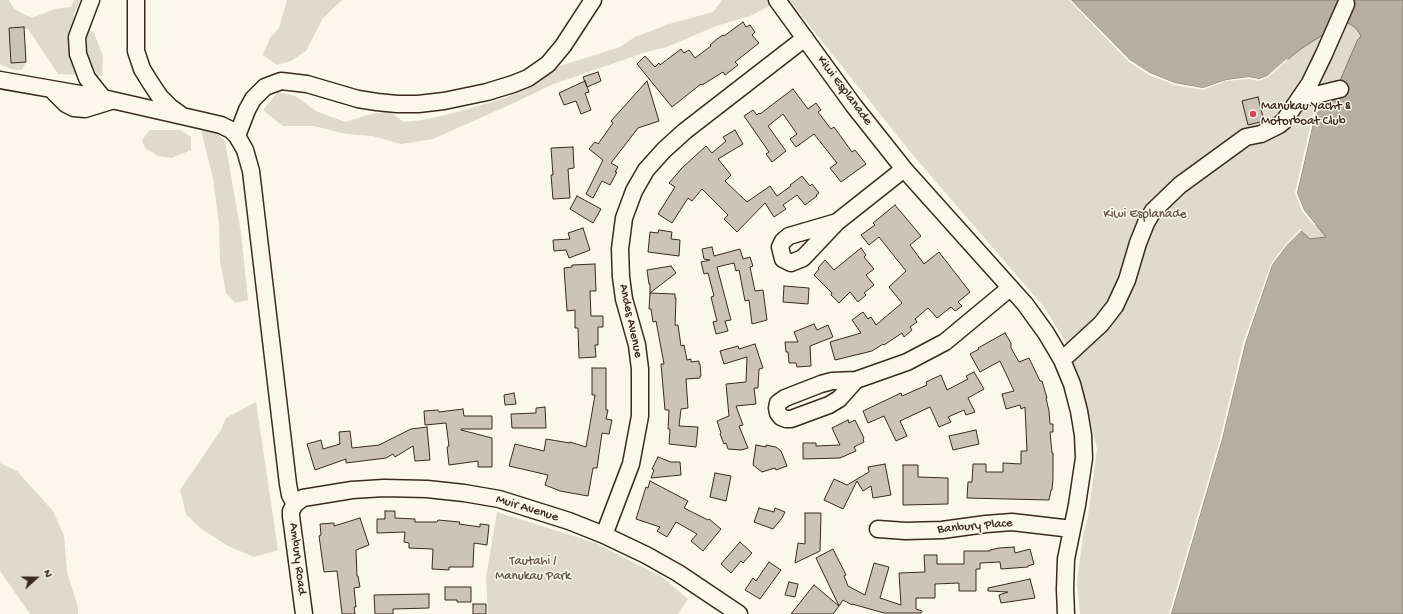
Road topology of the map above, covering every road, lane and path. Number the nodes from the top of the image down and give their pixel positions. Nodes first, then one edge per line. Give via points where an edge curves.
1 (91, 0) edge
2 (136, 0) edge
3 (593, 0) edge
4 (780, 4) edge
5 (1346, 4) dead end
6 (805, 38) junction
7 (146, 76) junction
8 (0, 80) edge
9 (1340, 89) dead end
10 (108, 99) junction
11 (1299, 99) junction
12 (133, 105) junction
13 (184, 117) junction
14 (237, 136) junction
15 (904, 169) junction
16 (837, 222) dead end
17 (1010, 288) junction
18 (1062, 360) junction
19 (856, 380) dead end
20 (294, 504) junction
21 (878, 529) dead end
22 (1072, 529) junction
23 (604, 535) junction
24 (304, 614) edge
25 (738, 614) edge
26 (1066, 614) edge

1 - 10 street via 77,37 78,54 87,78
2 - 7 street via 136,52
3 - 14 street via 548,64 528,78 513,84 444,101 397,104 358,99 307,84 282,81 265,87 258,93 247,110
4 - 6 street, Kiwi Esplanade
5 - 11 street via 1310,83
6 - 15 street, Kiwi Esplanade
6 - 23 street, Andes Avenue via 684,131 646,170 634,192 624,218 620,249 624,299 637,345 640,369 640,416 631,464
7 - 12 street via 146,92
7 - 13 street via 160,97
8 - 10 street
9 - 11 street
10 - 12 street
11 - 18 street via 1279,125 1261,134 1246,137 1180,185 1153,211 1146,223 1127,280 1115,306 1101,324
12 - 13 street
13 - 14 street via 221,125
14 - 20 street via 245,150 251,171 288,484
15 - 16 street
15 - 17 street, Kiwi Esplanade
17 - 18 street, Kiwi Esplanade via 1035,317
17 - 19 street via 945,342 907,362
18 - 22 street, Kiwi Esplanade via 1076,398 1083,435 1084,458
20 - 23 street, Muir Avenue via 303,498 352,490 426,489 499,499
20 - 24 street, Ambury Road via 291,516
21 - 22 street, Banbury Place via 942,530 1012,522
22 - 26 street, Kiwi Esplanade via 1066,559
23 - 25 street, Muir Avenue via 678,573

